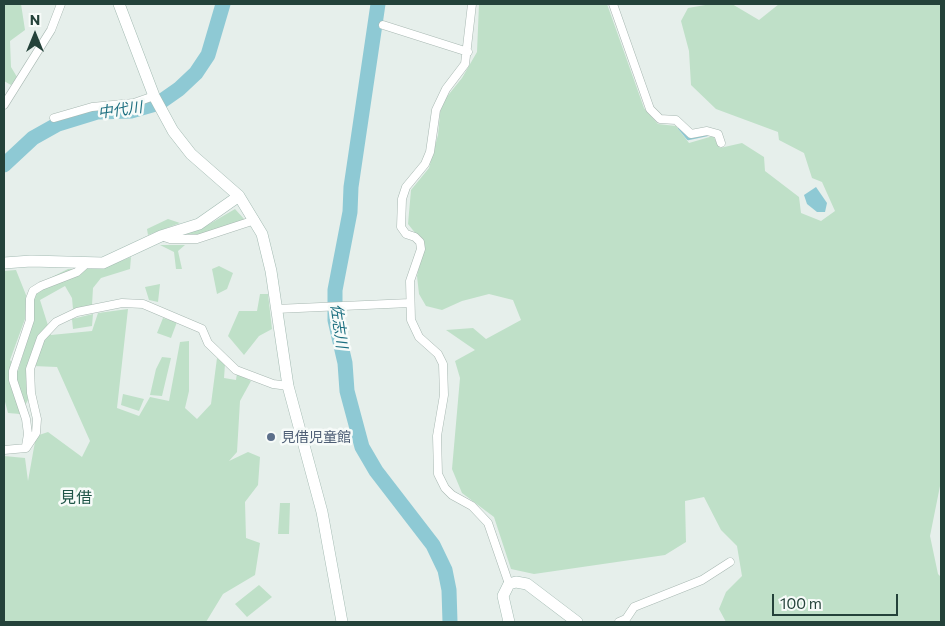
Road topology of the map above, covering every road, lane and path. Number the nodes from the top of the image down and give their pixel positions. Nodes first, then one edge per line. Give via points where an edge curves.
1 (61, 4) edge
2 (119, 4) edge
3 (472, 4) edge
4 (613, 4) edge
5 (383, 25) dead end
6 (468, 52) junction
7 (154, 96) junction
8 (4, 106) edge
9 (54, 118) dead end
10 (721, 143) dead end
11 (239, 196) junction
12 (255, 220) junction
13 (161, 236) junction
14 (4, 263) edge
15 (86, 264) junction
16 (410, 303) junction
17 (276, 309) junction
18 (288, 386) junction
19 (26, 448) junction
20 (4, 450) edge
21 (730, 562) dead end
22 (509, 584) junction
23 (342, 622) edge
24 (509, 622) edge
25 (577, 622) edge
26 (620, 622) edge

1 - 8 street via 51,30
2 - 7 street
3 - 6 street
4 - 10 street via 650,109 660,119 676,120 691,134 707,131 718,134
5 - 6 street
6 - 16 street via 466,64 446,89 436,110 430,152 425,164 406,187 402,199 402,228 406,234 416,237 421,249 413,268
7 - 9 street via 134,103 92,107
7 - 11 street via 173,131 191,154
11 - 12 street
11 - 13 street via 199,224
12 - 13 street via 197,239 170,240
12 - 17 street via 267,251
13 - 15 street via 103,263
14 - 15 street
15 - 19 street via 77,272 40,286 30,299 30,320 14,371 26,419
16 - 17 street
16 - 22 street via 415,330 443,364 444,395 437,436 438,474 452,495 472,506 488,523
17 - 18 street
18 - 19 street via 236,370 208,343 202,328 143,304 122,303 77,312 56,322 41,338 30,369 38,426
18 - 23 street via 322,512
19 - 20 street
21 - 26 street via 702,580 634,607
22 - 24 street via 503,596
22 - 25 street via 527,584

